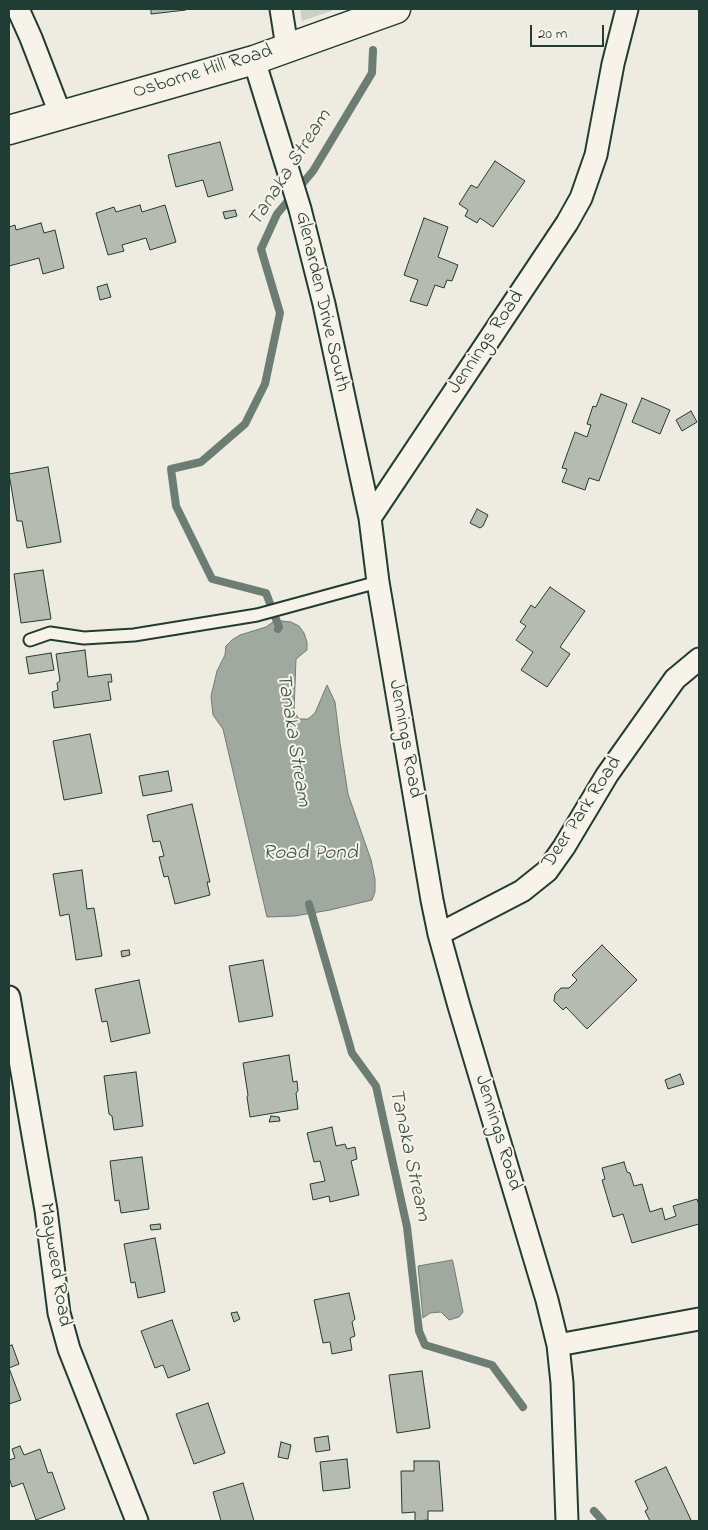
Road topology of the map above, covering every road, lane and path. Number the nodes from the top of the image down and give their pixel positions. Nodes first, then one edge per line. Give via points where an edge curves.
1 (18, 9) edge
2 (281, 9) edge
3 (396, 9) edge
4 (627, 9) edge
5 (286, 47) junction
6 (254, 60) junction
7 (61, 116) junction
8 (9, 130) edge
9 (370, 518) junction
10 (378, 582) junction
11 (30, 640) dead end
12 (699, 659) edge
13 (439, 934) junction
14 (9, 997) edge
15 (699, 1319) edge
16 (558, 1346) junction
17 (137, 1521) edge
18 (567, 1521) edge

1 - 7 street
2 - 5 street
3 - 5 street, Osborne Hill Road
4 - 9 street, Jennings Road via 596,155 581,198
5 - 6 street, Osborne Hill Road
6 - 7 street, Osborne Hill Road
6 - 9 street, Glenarden Drive South via 300,209
7 - 8 street, Osborne Hill Road
9 - 10 street, Jennings Road
10 - 11 lane via 260,614 134,635 84,638 50,633
10 - 13 street, Jennings Road
12 - 13 street, Deer Park Road via 675,679 607,774 547,871 522,891
13 - 16 street, Jennings Road
14 - 17 street, Mayweed Road via 46,1210 59,1313 69,1349
15 - 16 street
16 - 18 street, Jennings Road

